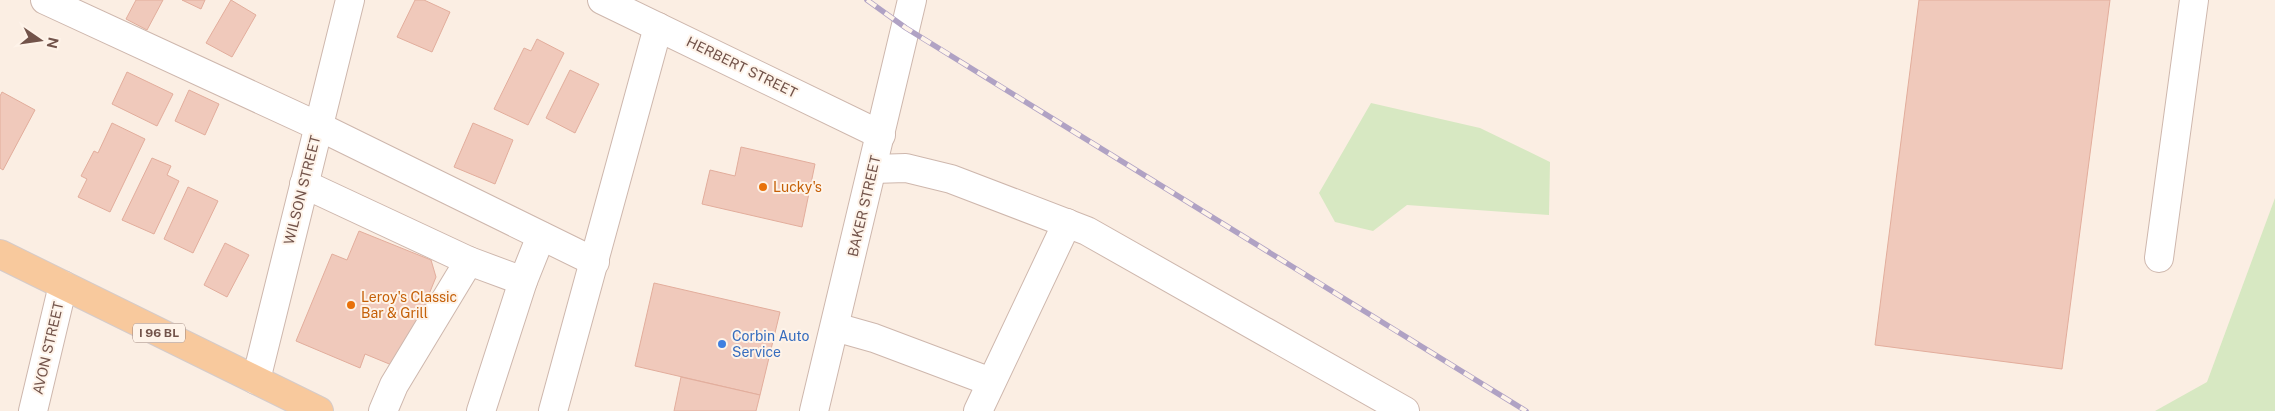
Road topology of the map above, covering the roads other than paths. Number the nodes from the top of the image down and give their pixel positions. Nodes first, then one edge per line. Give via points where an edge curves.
1 (45, 0) edge
2 (350, 0) edge
3 (602, 0) edge
4 (912, 0) edge
5 (2194, 0) edge
6 (658, 27) junction
7 (318, 126) junction
8 (882, 134) junction
9 (873, 169) junction
10 (304, 184) junction
11 (1066, 223) junction
12 (541, 236) junction
13 (0, 254) edge
14 (2159, 258) dead end
15 (470, 261) junction
16 (595, 262) junction
17 (523, 281) junction
18 (63, 285) junction
19 (835, 327) junction
20 (256, 380) junction
21 (991, 382) junction
22 (284, 403) edge
23 (33, 411) edge
24 (319, 411) edge
25 (383, 411) edge
26 (481, 411) edge
27 (553, 411) edge
28 (814, 411) edge
29 (978, 411) edge
30 (1405, 411) edge

1 - 7 street
2 - 7 street, WILSON STREET
3 - 6 street, HERBERT STREET
4 - 8 street, BAKER STREET
5 - 14 street
6 - 8 street, HERBERT STREET
6 - 16 street
7 - 10 street, WILSON STREET
7 - 12 street
8 - 9 street, BAKER STREET
9 - 11 street via 906,168 951,179
9 - 19 street, BAKER STREET
10 - 15 street
10 - 20 street, WILSON STREET
11 - 21 street
11 - 30 street via 1087,231
12 - 16 street
12 - 17 street
13 - 18 main road, I 96 BL
15 - 17 street
15 - 25 street via 394,385
16 - 27 street
17 - 26 street
18 - 20 main road, I 96 BL
18 - 23 street, AVON STREET
19 - 21 street via 874,338
19 - 28 street, BAKER STREET
20 - 22 main road, I 96 BL
21 - 29 street
22 - 24 main road, I 96 BL

